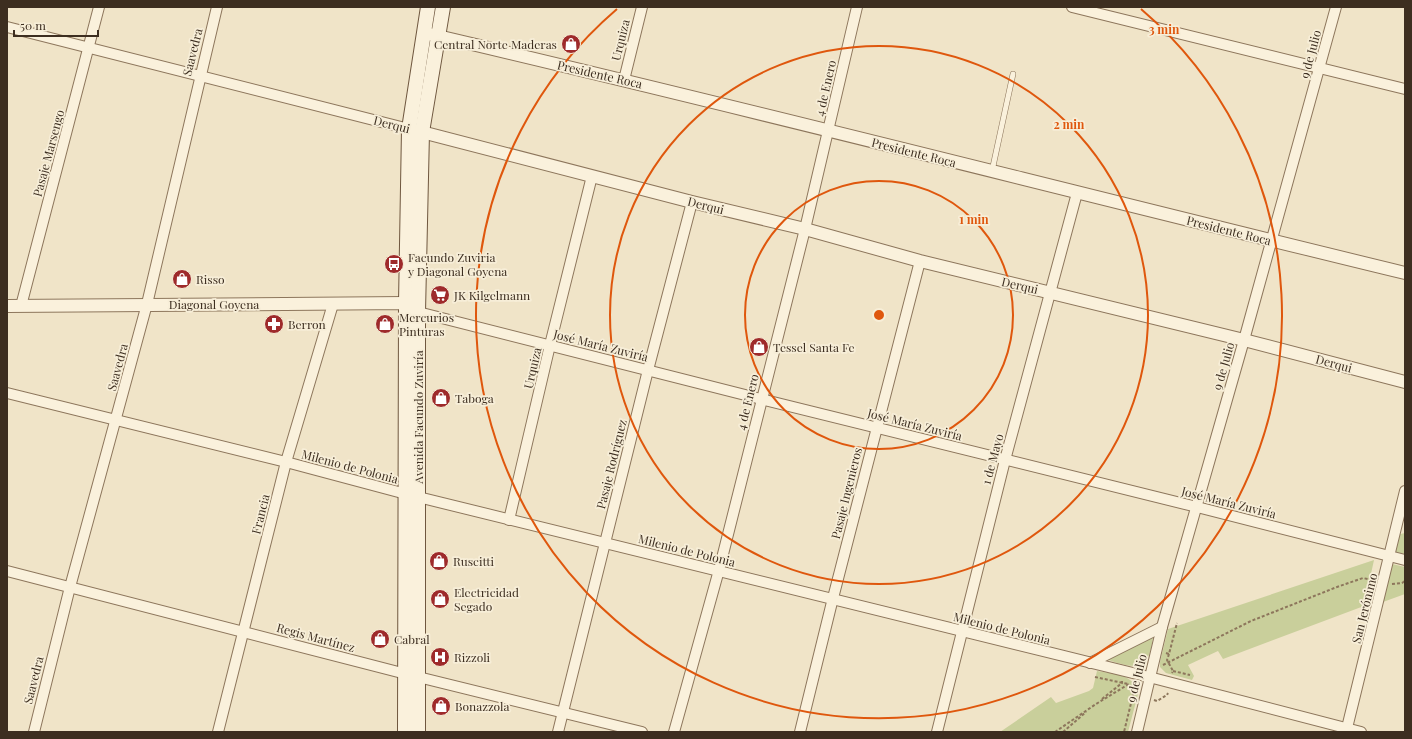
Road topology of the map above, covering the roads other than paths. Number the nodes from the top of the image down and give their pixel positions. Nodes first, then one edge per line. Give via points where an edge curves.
1 (99, 7) edge
2 (216, 7) edge
3 (428, 7) edge
4 (443, 7) edge
5 (642, 7) edge
6 (857, 7) edge
7 (1072, 7) edge
8 (1336, 7) edge
9 (1089, 9) edge
10 (7, 27) edge
11 (430, 34) junction
12 (89, 48) junction
13 (1320, 67) junction
14 (1013, 74) dead end
15 (199, 76) junction
16 (624, 80) junction
17 (1405, 89) edge
18 (416, 130) junction
19 (828, 130) junction
20 (992, 172) junction
21 (592, 176) junction
22 (1076, 193) junction
23 (692, 202) junction
24 (805, 229) junction
25 (1272, 240) junction
26 (920, 261) junction
27 (1405, 272) edge
28 (1050, 292) junction
29 (406, 303) junction
30 (147, 304) junction
31 (333, 304) junction
32 (7, 306) edge
33 (21, 306) junction
34 (418, 312) junction
35 (1244, 340) junction
36 (550, 345) junction
37 (648, 370) junction
38 (1405, 382) edge
39 (7, 393) edge
40 (761, 400) junction
41 (116, 419) junction
42 (876, 428) junction
43 (1005, 460) junction
44 (286, 462) junction
45 (1405, 491) edge
46 (412, 496) junction
47 (1197, 507) junction
48 (509, 520) junction
49 (605, 543) junction
50 (1390, 556) junction
51 (1405, 560) edge
52 (719, 570) junction
53 (7, 571) edge
54 (70, 587) junction
55 (833, 598) junction
56 (1162, 626) junction
57 (962, 631) junction
58 (244, 632) junction
59 (1090, 663) junction
60 (411, 675) junction
61 (1148, 675) junction
62 (563, 713) junction
63 (1347, 730) edge
64 (34, 732) edge
65 (218, 732) edge
66 (405, 732) edge
67 (418, 732) edge
68 (558, 732) edge
69 (642, 732) edge
70 (674, 732) edge
71 (800, 732) edge
72 (937, 732) edge
73 (1137, 732) edge
74 (1362, 732) edge

1 - 12 street, Pasaje Marsengo
2 - 15 street, Saavedra
3 - 11 main road, Avenida Facundo Zuviría
4 - 11 main road, Avenida Facundo Zuviría
5 - 16 street, Urquiza
6 - 19 street, 4 de Enero
7 - 9 street
8 - 13 street, 9 de Julio
9 - 13 street
10 - 12 street, Derqui
11 - 16 street, Presidente Roca
11 - 18 main road, Avenida Facundo Zuviría
12 - 15 street, Derqui
12 - 33 street, Pasaje Marsengo
13 - 17 street
13 - 25 street, 9 de Julio
14 - 20 lane
15 - 18 street, Derqui
15 - 30 street, Saavedra
16 - 19 street, Presidente Roca
18 - 21 street, Derqui
18 - 29 main road, Avenida Facundo Zuviría
18 - 34 main road, Avenida Facundo Zuviría
19 - 20 street, Presidente Roca
19 - 24 street, 4 de Enero
20 - 22 street, Presidente Roca
21 - 23 street, Derqui
21 - 36 street, Urquiza
22 - 25 street, Presidente Roca
22 - 28 street, 1 de Mayo
23 - 24 street, Derqui
23 - 37 street, Pasaje Rodríguez
24 - 26 street, Derqui
24 - 40 street, 4 de Enero
25 - 27 street, Presidente Roca
25 - 35 street, 9 de Julio
26 - 28 street, Derqui
26 - 42 street, Pasaje Ingenieros
28 - 35 street, Derqui
28 - 43 street, 1 de Mayo
29 - 31 street, Diagonal Goyena
29 - 34 street
29 - 46 main road, Avenida Facundo Zuviría
30 - 31 street, Diagonal Goyena
30 - 33 street, Diagonal Goyena
30 - 41 street, Saavedra
31 - 44 street, Francia
32 - 33 street, Diagonal Goyena
34 - 36 street, José María Zuviría
34 - 46 main road, Avenida Facundo Zuviría
35 - 38 street, Derqui
35 - 47 street, 9 de Julio
36 - 37 street, José María Zuviría
36 - 48 street, Urquiza
37 - 40 street, José María Zuviría
37 - 49 street, Pasaje Rodríguez
39 - 41 street, Milenio de Polonia
40 - 42 street, José María Zuviría
40 - 52 street, 4 de Enero
41 - 44 street, Milenio de Polonia
41 - 54 street, Saavedra
42 - 43 street, José María Zuviría
42 - 55 street, Pasaje Ingenieros
43 - 47 street, José María Zuviría
43 - 57 street, 1 de Mayo
44 - 46 street, Milenio de Polonia
44 - 58 street, Francia
45 - 50 street, San Jerónimo
46 - 48 street, Milenio de Polonia
46 - 60 main road, Avenida Facundo Zuviría
47 - 50 street, José María Zuviría
47 - 56 street, 9 de Julio
48 - 49 street, Milenio de Polonia
49 - 52 street, Milenio de Polonia
49 - 62 street, Pasaje Rodríguez
50 - 51 street, José María Zuviría
50 - 63 street, San Jerónimo
52 - 55 street, Milenio de Polonia
52 - 70 street, 4 de Enero
53 - 54 street, Regis Martínez
54 - 58 street, Regis Martínez
54 - 64 street, Saavedra
55 - 57 street, Milenio de Polonia
55 - 71 street, Pasaje Ingenieros
56 - 59 street
56 - 61 street, 9 de Julio
57 - 59 street, Milenio de Polonia
57 - 72 street, 1 de Mayo
58 - 60 street, Regis Martínez
58 - 65 street, Francia
59 - 61 street, Milenio de Polonia
60 - 62 street, Regis Martínez
60 - 66 main road, Avenida Facundo Zuviría
60 - 67 main road, Avenida Facundo Zuviría
61 - 63 street, Milenio de Polonia
61 - 73 street, 9 de Julio
62 - 68 street, Pasaje Rodríguez
62 - 69 street, Regis Martínez
63 - 74 street, Milenio de Polonia

